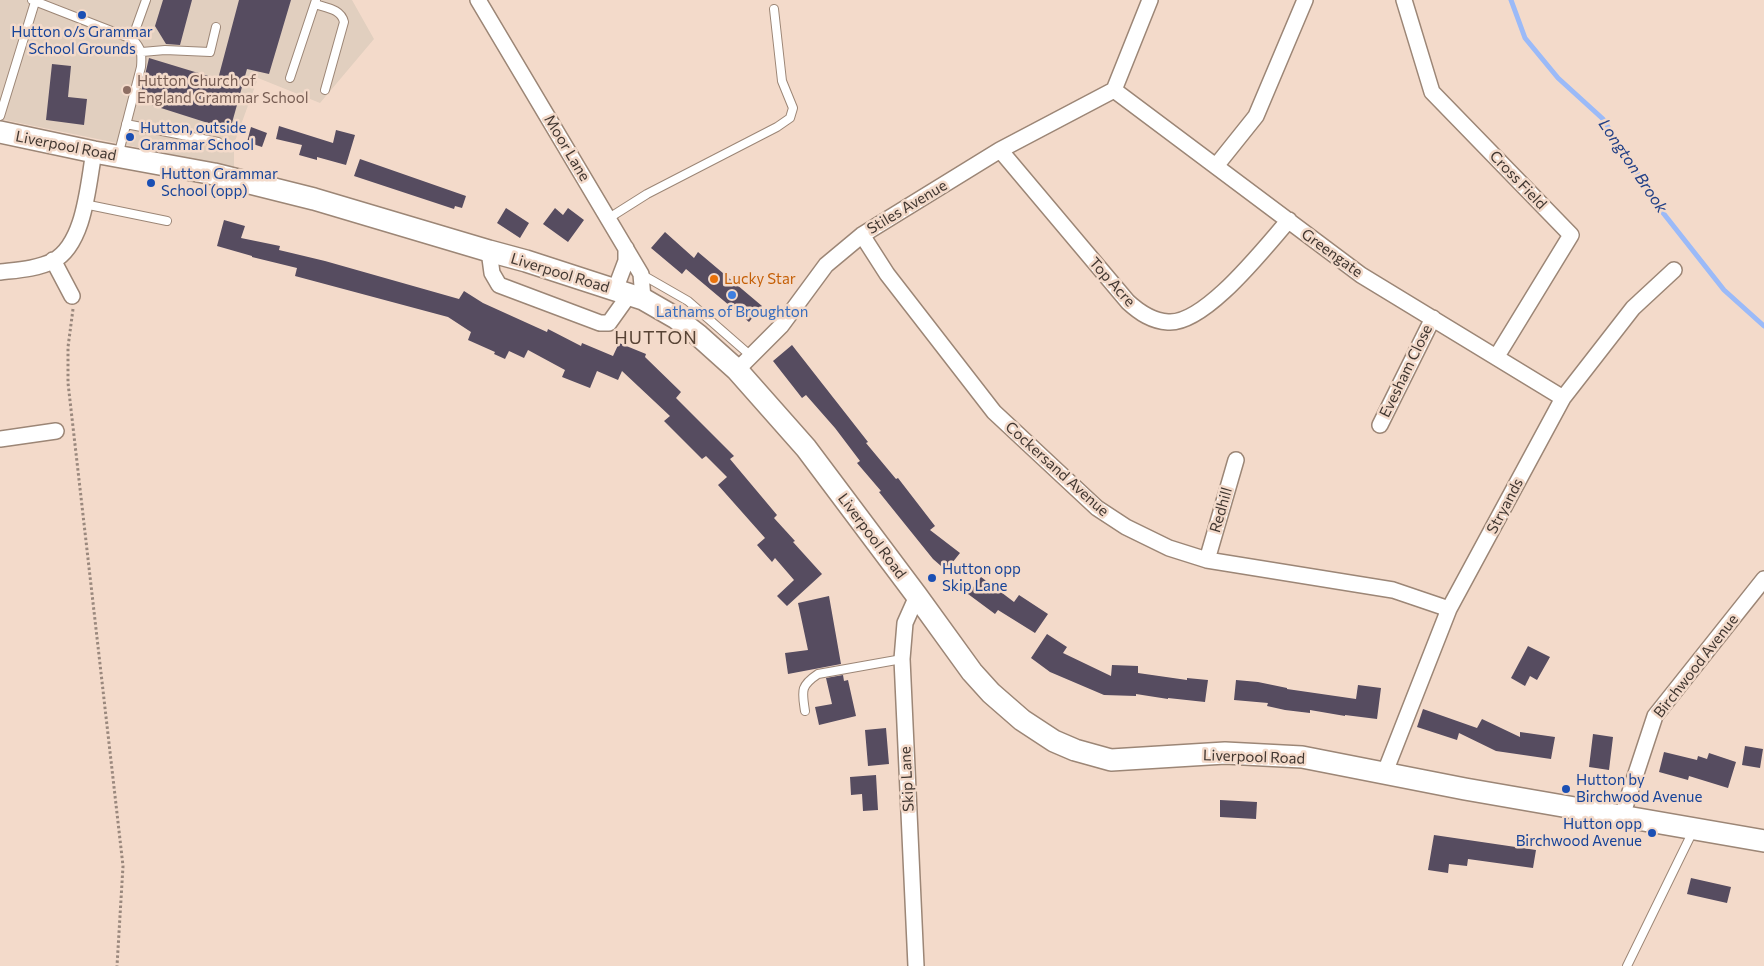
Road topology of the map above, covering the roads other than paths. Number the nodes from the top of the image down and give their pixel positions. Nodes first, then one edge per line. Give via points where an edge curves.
1 (146, 0) edge
2 (478, 0) edge
3 (1150, 0) edge
4 (1305, 0) edge
5 (1404, 0) edge
6 (34, 1) edge
7 (315, 2) edge
8 (774, 9) dead end
9 (216, 27) dead end
10 (132, 39) junction
11 (142, 52) junction
12 (290, 78) dead end
13 (325, 90) dead end
14 (1114, 90) junction
15 (0, 116) edge
16 (126, 124) junction
17 (0, 132) edge
18 (218, 142) dead end
19 (1000, 150) junction
20 (94, 152) junction
21 (118, 156) junction
22 (1216, 166) junction
23 (84, 204) junction
24 (609, 218) junction
25 (1289, 220) junction
26 (167, 221) dead end
27 (862, 235) junction
28 (626, 248) junction
29 (489, 252) junction
30 (53, 260) junction
31 (1674, 270) dead end
32 (0, 272) edge
33 (641, 274) junction
34 (629, 295) junction
35 (72, 296) road end
36 (1433, 318) junction
37 (1497, 356) junction
38 (744, 363) junction
39 (1563, 398) junction
40 (1380, 425) dead end
41 (56, 431) dead end
42 (0, 439) edge
43 (1236, 460) dead end
44 (1207, 560) junction
45 (1764, 579) edge
46 (917, 596) junction
47 (1449, 609) junction
48 (902, 659) junction
49 (806, 711) dead end
50 (1385, 772) junction
51 (1622, 816) junction
52 (1694, 830) junction
53 (1764, 841) edge
54 (916, 966) edge
55 (1627, 966) edge

1 - 10 lane
2 - 24 street, Moor Lane
3 - 14 street
4 - 22 street via 1256,116
5 - 37 street, Cross Field via 1432,92 1571,235
6 - 10 lane
6 - 15 lane
7 - 12 lane
7 - 13 lane via 337,11 344,22
8 - 24 lane via 782,81 793,108 790,118
9 - 11 lane via 210,52
10 - 11 lane
11 - 16 lane
14 - 19 street, Stiles Avenue
14 - 22 street, Greengate
16 - 18 lane
16 - 21 lane
17 - 20 street, Liverpool Road
19 - 25 street, Top Acre via 1128,302 1144,316 1169,322 1189,319 1225,291
19 - 27 street, Stiles Avenue
20 - 21 street, Liverpool Road
20 - 23 street
21 - 29 street, Liverpool Road via 214,174 314,199
22 - 25 street, Greengate
23 - 26 lane
23 - 30 street via 79,230 70,247
24 - 28 street, Moor Lane
25 - 36 street, Greengate via 1361,275
27 - 38 street, Stiles Avenue via 826,265 781,326
27 - 44 street, Cockersand Avenue via 887,274 994,412 1104,512 1169,548
28 - 33 street, Moor Lane
28 - 34 street
29 - 34 street, Liverpool Road
29 - 34 street via 492,273 499,285 600,323 609,323
30 - 32 street
30 - 35 street
31 - 39 street, Stryands via 1633,308
33 - 34 street, Moor Lane
33 - 38 lane via 688,301
34 - 38 street, Liverpool Road via 676,318
36 - 37 street, Greengate
36 - 40 street, Evesham Close
37 - 39 street, Greengate
38 - 46 street, Liverpool Road
39 - 47 street, Stryands
41 - 42 street
43 - 44 street, Redhill
44 - 47 street, Cockersand Avenue via 1393,590
45 - 51 street, Birchwood Avenue via 1655,716
46 - 48 street, Skip Lane via 904,623
46 - 50 street, Liverpool Road via 991,693 1022,720 1054,741 1075,750 1111,760 1225,753 1302,757
47 - 50 street, Stryands
48 - 49 lane via 818,674 802,690
48 - 54 street, Skip Lane
50 - 51 street, Liverpool Road
51 - 52 street, Liverpool Road
52 - 53 street, Liverpool Road
52 - 55 lane

